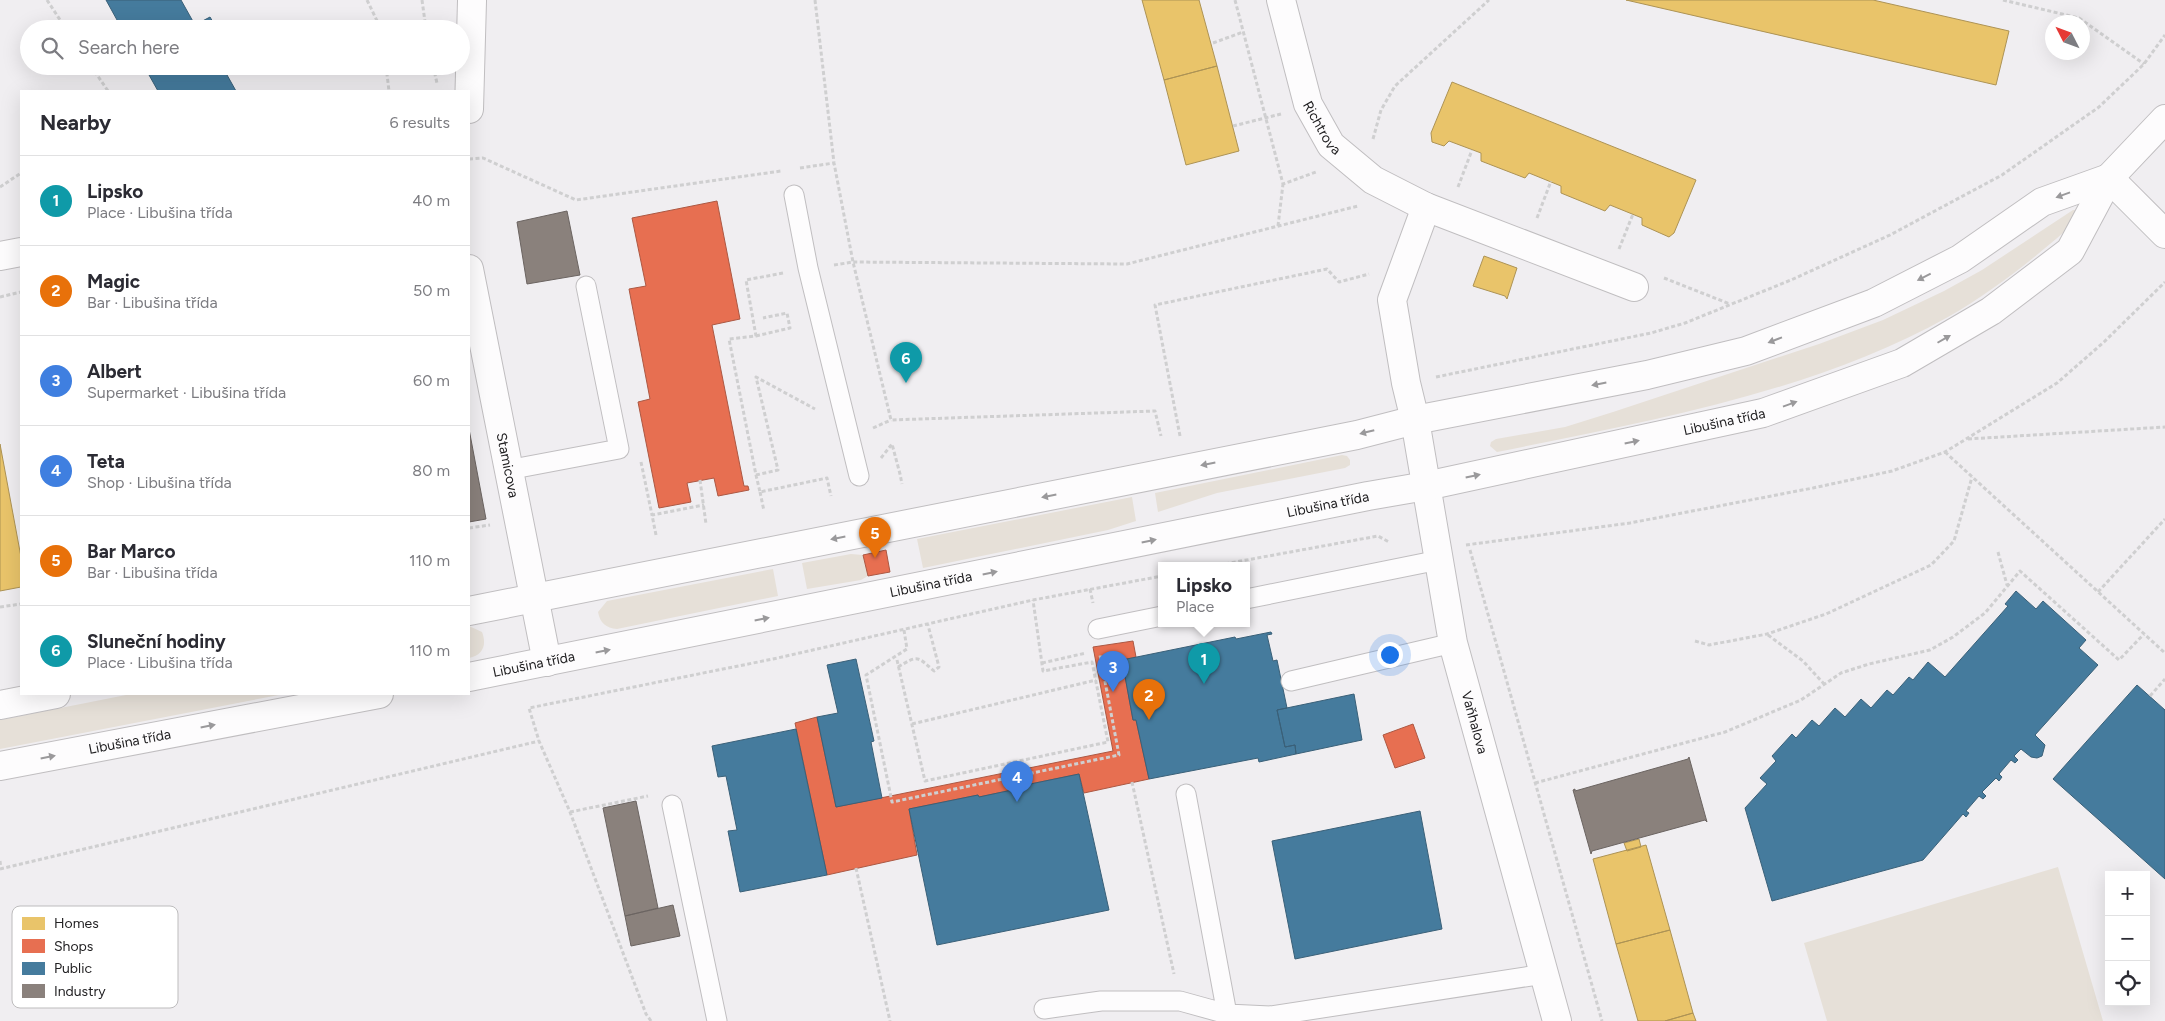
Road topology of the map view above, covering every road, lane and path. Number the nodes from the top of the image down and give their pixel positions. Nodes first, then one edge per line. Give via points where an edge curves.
1 (47, 0) edge
2 (367, 0) edge
3 (422, 0) edge
4 (815, 0) edge
5 (1235, 0) edge
6 (1281, 0) edge
7 (1489, 0) edge
8 (2003, 0) edge
9 (472, 1) edge
10 (60, 20) edge
11 (377, 20) edge
12 (425, 20) edge
13 (1243, 32) junction
14 (2165, 35) edge
15 (1213, 43) dead end
16 (2144, 64) junction
17 (470, 73) edge
18 (97, 75) edge
19 (387, 75) edge
20 (435, 75) edge
21 (470, 75) edge
22 (107, 90) edge
23 (389, 90) edge
24 (439, 90) edge
25 (470, 90) edge
26 (1290, 112) dead end
27 (1265, 118) junction
28 (2165, 119) edge
29 (1233, 126) dead end
30 (1371, 146) dead end
31 (1472, 150) dead end
32 (470, 159) edge
33 (834, 163) junction
34 (796, 169) dead end
35 (786, 170) dead end
36 (1324, 170) dead end
37 (20, 174) edge
38 (2109, 178) junction
39 (1551, 181) dead end
40 (1283, 184) junction
41 (0, 186) edge
42 (794, 195) dead end
43 (1455, 195) dead end
44 (1361, 206) dead end
45 (1426, 207) junction
46 (1632, 214) dead end
47 (1278, 226) junction
48 (1534, 226) dead end
49 (2165, 234) edge
50 (1618, 250) dead end
51 (20, 252) edge
52 (0, 256) edge
53 (853, 262) junction
54 (808, 268) junction
55 (1375, 272) dead end
56 (470, 274) edge
57 (1659, 276) dead end
58 (2165, 282) edge
59 (586, 286) dead end
60 (1634, 287) dead end
61 (20, 292) edge
62 (0, 297) edge
63 (1730, 305) junction
64 (763, 318) dead end
65 (756, 336) junction
66 (1432, 378) dead end
67 (1415, 420) junction
68 (847, 426) junction
69 (2165, 427) edge
70 (1161, 436) dead end
71 (1180, 436) dead end
72 (1968, 439) junction
73 (619, 449) junction
74 (1945, 452) junction
75 (878, 462) dead end
76 (508, 470) junction
77 (756, 475) junction
78 (859, 476) dead end
79 (1972, 477) junction
80 (700, 480) dead end
81 (902, 484) dead end
82 (1426, 486) junction
83 (760, 492) junction
84 (831, 496) dead end
85 (704, 505) junction
86 (764, 511) dead end
87 (652, 515) junction
88 (2165, 519) edge
89 (706, 524) dead end
90 (490, 525) dead end
91 (470, 528) edge
92 (656, 535) dead end
93 (1392, 544) dead end
94 (1469, 544) junction
95 (1998, 552) dead end
96 (1438, 555) junction
97 (1235, 562) edge
98 (1158, 577) edge
99 (2007, 586) junction
100 (2098, 592) junction
101 (533, 598) junction
102 (1250, 598) edge
103 (1033, 600) junction
104 (20, 604) edge
105 (0, 607) edge
106 (470, 611) edge
107 (1158, 617) edge
108 (928, 625) junction
109 (1098, 629) dead end
110 (904, 630) junction
111 (1767, 634) junction
112 (2144, 634) junction
113 (1695, 641) dead end
114 (1453, 643) junction
115 (1100, 650) dead end
116 (1090, 652) dead end
117 (2165, 653) edge
118 (897, 660) dead end
119 (547, 662) junction
120 (1042, 662) junction
121 (898, 667) junction
122 (470, 677) edge
123 (2165, 679) edge
124 (1096, 680) junction
125 (1291, 681) dead end
126 (1824, 684) junction
127 (51, 695) edge
128 (374, 695) edge
129 (2150, 696) dead end
130 (0, 705) edge
131 (912, 724) junction
132 (539, 741) junction
133 (0, 766) edge
134 (1132, 782) dead end
135 (1535, 783) junction
136 (1186, 794) dead end
137 (639, 797) dead end
138 (672, 805) dead end
139 (570, 812) junction
140 (0, 861) edge
141 (856, 868) dead end
142 (0, 869) edge
143 (1544, 974) junction
144 (1180, 1002) junction
145 (1044, 1009) dead end
146 (1227, 1014) junction
147 (651, 1021) edge
148 (716, 1021) edge
149 (890, 1021) edge
150 (1557, 1021) edge
151 (1602, 1021) edge

1 - 10 path
2 - 11 path
3 - 12 path
4 - 33 path
5 - 13 path
6 - 45 street, Richtrova via 1308,104 1331,145 1373,180
7 - 30 path via 1395,86 1381,110
8 - 16 path via 2079,18
9 - 17 street
13 - 15 path
13 - 27 path
14 - 16 path
16 - 63 path via 2099,108 2002,175 1890,235
18 - 22 path
19 - 23 path
20 - 24 path
21 - 25 street
26 - 27 path
27 - 29 path
27 - 40 path
28 - 38 street, Libušina třída
31 - 43 path
32 - 35 path via 483,158 576,200
33 - 34 path
33 - 53 path
36 - 40 path
37 - 41 path
38 - 49 street
38 -> 67 street, Libušina třída via 2042,202 1960,259 1874,303 1746,351
82 -> 38 street, Libušina třída via 1763,413 1902,364 1992,312 2070,251
39 - 48 path
40 - 47 path
42 - 54 lane
44 - 47 path
45 - 60 street, Richtrova
45 - 67 street via 1392,300
46 - 50 path
47 - 53 path via 1127,264
51 - 52 street
53 - 54 path
53 - 70 path via 891,420 1155,411
54 - 65 path via 746,280
54 - 68 lane
55 - 71 path via 1339,282 1328,269 1154,305
56 - 76 street, Stamicova
57 - 63 path
58 - 72 path via 2104,342 2056,383
59 - 73 lane
61 - 62 path
63 - 66 path via 1651,333
64 - 65 path via 787,312 790,328
65 - 77 path via 729,339
67 - 82 street, Vaňhalova
67 -> 101 street, Libušina třída via 1357,435
68 - 77 path via 756,378 778,470
68 - 78 lane
69 - 72 path
72 - 74 path
73 - 76 lane
73 - 87 path via 637,445
74 - 79 path
74 - 94 path via 1892,471 1813,488 1630,523
75 - 81 path via 892,444
76 - 101 street, Stamicova
77 - 83 path
79 - 100 path
79 - 111 path via 1954,541 1931,565 1826,614
80 - 85 path
82 - 96 street, Vaňhalova
119 -> 82 street, Libušina třída
83 - 84 path via 827,478
83 - 86 path
85 - 87 path
85 - 89 path
87 - 92 path
88 - 100 path
90 - 91 path
93 - 97 path via 1378,536
94 - 96 path
94 - 135 path
95 - 99 path
96 - 102 lane
96 - 114 street, Vaňhalova
98 - 103 path
99 - 112 path via 2020,571 2119,660
99 - 126 path via 1985,613 1930,650 1868,664 1841,673
100 - 112 path
101 - 106 street, Libušina třída
101 - 119 street, Stamicova
103 - 108 path
103 - 120 path
104 - 105 path
107 - 109 lane
108 - 110 path
108 - 121 path via 939,667 934,671 920,658 914,657
110 - 115 path via 906,649 866,675 892,802 1119,755
110 - 132 path via 529,708
111 - 113 path via 1710,645
111 - 126 path via 1803,661
112 - 117 path
114 - 125 lane
114 - 143 street, Vaňhalova
116 - 120 path
118 - 121 path
119 - 122 street, Libušina třída
120 - 124 path via 1043,671 1092,662
121 - 131 path
123 - 129 path
124 - 131 path
124 - 131 path via 1108,742 925,781
126 - 135 path via 1801,700 1725,732
127 - 130 street
133 -> 128 street, Libušina třída
132 - 139 path
132 - 142 path
134 - 144 path
135 - 151 path
136 - 146 lane
137 - 139 path
138 - 148 lane
139 - 147 path
140 - 142 path
141 - 149 path
143 - 146 lane via 1270,1016
143 - 150 street, Vaňhalova
144 - 145 lane via 1101,1001
144 - 146 lane

